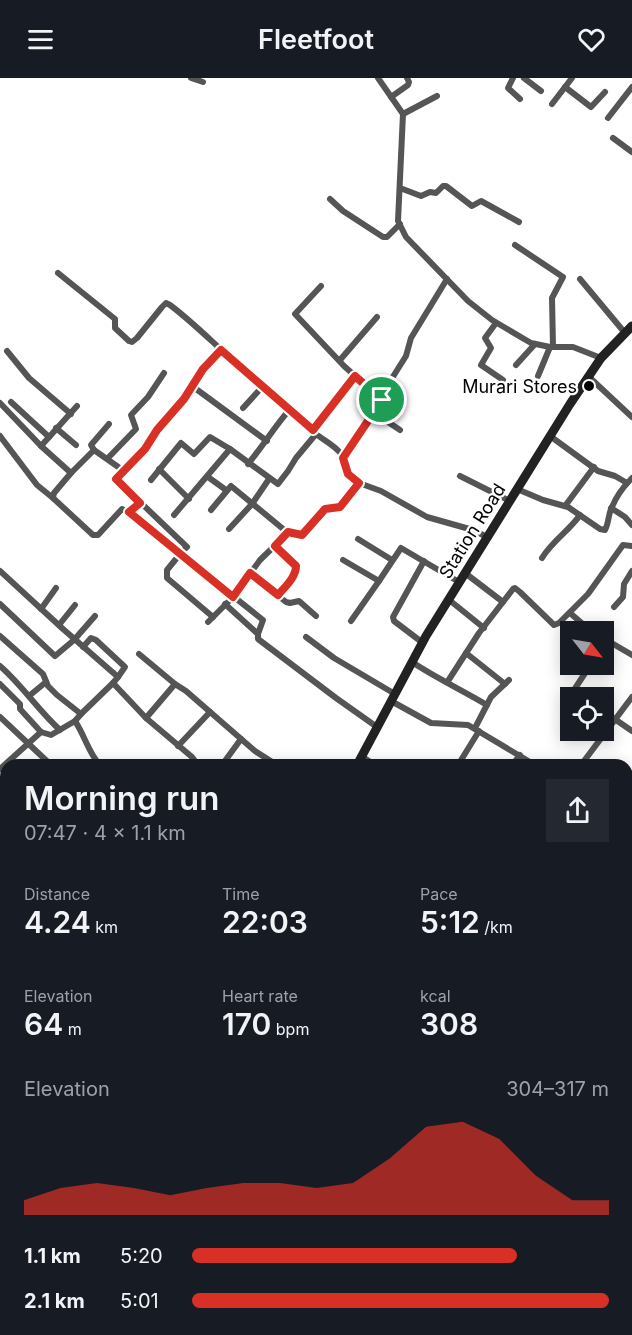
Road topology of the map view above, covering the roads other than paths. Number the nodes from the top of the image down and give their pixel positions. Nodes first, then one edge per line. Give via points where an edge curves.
1 (191, 78) edge
2 (378, 78) edge
3 (406, 78) edge
4 (513, 78) edge
5 (524, 78) edge
6 (572, 78) edge
7 (203, 82) dead end
8 (565, 87) junction
9 (632, 87) edge
10 (541, 91) dead end
11 (605, 92) dead end
12 (437, 96) dead end
13 (392, 97) junction
14 (520, 99) dead end
15 (552, 104) dead end
16 (403, 114) junction
17 (608, 118) dead end
18 (613, 138) dead end
19 (632, 152) edge
20 (400, 188) junction
21 (330, 199) dead end
22 (519, 222) dead end
23 (400, 224) junction
24 (514, 245) dead end
25 (58, 273) dead end
26 (447, 279) junction
27 (580, 279) dead end
28 (321, 286) dead end
29 (377, 317) dead end
30 (496, 323) junction
31 (632, 326) edge
32 (625, 333) junction
33 (535, 344) junction
34 (552, 347) junction
35 (221, 350) junction
36 (7, 351) dead end
37 (601, 358) junction
38 (340, 360) junction
39 (516, 365) dead end
40 (164, 373) dead end
41 (355, 376) junction
42 (538, 376) dead end
43 (588, 376) junction
44 (503, 380) dead end
45 (192, 386) junction
46 (263, 386) junction
47 (382, 400) junction
48 (11, 402) dead end
49 (0, 403) edge
50 (77, 406) dead end
51 (243, 408) dead end
52 (290, 409) junction
53 (373, 412) junction
54 (71, 414) junction
55 (632, 417) edge
56 (109, 424) dead end
57 (56, 428) junction
58 (400, 430) dead end
59 (315, 432) junction
60 (0, 436) edge
61 (550, 436) junction
62 (49, 437) junction
63 (267, 441) junction
64 (76, 445) dead end
65 (41, 446) junction
66 (230, 449) junction
67 (94, 450) junction
68 (108, 458) junction
69 (343, 458) junction
70 (248, 464) junction
71 (594, 467) junction
72 (159, 469) junction
73 (124, 471) junction
74 (71, 473) junction
75 (460, 476) dead end
76 (208, 477) junction
77 (269, 479) junction
78 (151, 480) dead end
79 (629, 481) edge
80 (359, 483) junction
81 (517, 489) junction
82 (226, 490) junction
83 (53, 498) junction
84 (189, 500) junction
85 (510, 501) junction
86 (140, 503) junction
87 (252, 504) junction
88 (565, 506) junction
89 (611, 508) junction
90 (211, 510) dead end
91 (129, 512) junction
92 (174, 515) dead end
93 (580, 515) junction
94 (632, 525) edge
95 (229, 529) dead end
96 (288, 532) junction
97 (488, 537) junction
98 (358, 539) dead end
99 (275, 546) junction
100 (632, 546) edge
101 (180, 554) junction
102 (542, 558) dead end
103 (344, 560) dead end
104 (392, 560) junction
105 (424, 561) junction
106 (0, 571) edge
107 (632, 571) edge
108 (250, 573) junction
109 (465, 573) junction
110 (379, 581) junction
111 (459, 582) junction
112 (56, 588) dead end
113 (278, 595) junction
114 (233, 597) junction
115 (448, 599) junction
116 (503, 602) junction
117 (0, 604) edge
118 (225, 604) junction
119 (75, 605) dead end
120 (614, 608) dead end
121 (41, 609) junction
122 (570, 614) junction
123 (95, 616) dead end
124 (316, 616) dead end
125 (351, 621) dead end
126 (579, 621) edge
127 (59, 626) junction
128 (484, 628) junction
129 (258, 634) junction
130 (0, 636) edge
131 (306, 637) dead end
132 (74, 640) junction
133 (423, 643) junction
134 (614, 644) edge
135 (83, 647) junction
136 (466, 653) junction
137 (139, 654) dead end
138 (632, 655) edge
139 (412, 662) junction
140 (0, 666) edge
141 (118, 677) junction
142 (448, 681) junction
143 (46, 682) junction
144 (113, 683) junction
145 (0, 684) edge
146 (175, 684) junction
147 (29, 696) junction
148 (632, 697) edge
149 (393, 698) junction
150 (487, 705) junction
151 (210, 712) junction
152 (81, 714) junction
153 (0, 717) edge
154 (146, 718) junction
155 (615, 718) junction
156 (75, 721) junction
157 (377, 727) junction
158 (60, 730) junction
159 (477, 730) junction
160 (632, 731) edge
161 (41, 732) junction
162 (241, 739) junction
163 (28, 745) junction
164 (178, 746) junction
165 (520, 755) junction
166 (13, 759) edge
167 (44, 759) edge
168 (94, 759) edge
169 (194, 759) edge
170 (226, 759) edge
171 (269, 759) edge
172 (360, 759) edge
173 (461, 759) edge
174 (517, 759) edge
175 (526, 759) edge
176 (587, 759) edge

1 - 7 street
2 - 13 street
3 - 13 street via 408,85
4 - 14 street via 507,88
5 - 10 street
6 - 8 street
8 - 11 street via 591,107
8 - 15 street
9 - 17 street
12 - 16 street
13 - 16 street
16 - 20 street
18 - 19 street
20 - 22 street via 421,196 436,193 444,186 472,206 481,201
20 - 23 street
21 - 23 street via 383,237
23 - 26 street via 406,237
24 - 34 street via 562,278 552,298
25 - 35 street via 114,319 115,328 129,341 167,303
26 - 30 street via 468,302
26 - 47 street via 411,338 406,356
27 - 32 street
28 - 38 street via 295,314
29 - 38 street
30 - 33 street
30 - 44 street via 485,339 491,349 482,365
31 - 32 main road, Station Road
32 - 37 main road, Station Road
33 - 34 street
33 - 39 street
34 - 37 street via 573,346
34 - 42 street
35 - 45 street
35 - 46 street
36 - 54 street via 29,378
37 - 43 main road, Station Road
38 - 41 street
40 - 68 street via 131,415 136,429
41 - 47 street
41 - 59 street
43 - 55 street
43 - 61 main road, Station Road
45 - 63 street
45 - 73 street
46 - 51 street
46 - 52 street
47 - 53 street
48 - 62 street
49 - 65 street
50 - 54 street
52 - 59 street
52 - 63 street
53 - 58 street
53 - 69 street
54 - 57 street
56 - 67 street via 92,442
57 - 62 street
57 - 64 street
59 - 69 street
59 - 77 street via 280,482
60 - 83 street
61 - 71 street
61 - 81 main road, Station Road
62 - 65 street
63 - 70 street
65 - 74 street
66 - 70 street
66 - 72 street via 210,437 194,454 181,444
66 - 76 street
67 - 68 street
67 - 74 street
68 - 73 street
69 - 80 street via 348,474
70 - 77 street
71 - 79 street
71 - 88 street
72 - 78 street
72 - 84 street
73 - 86 street via 116,479
74 - 83 street
75 - 85 street
76 - 82 street
76 - 84 street
77 - 87 street
79 - 89 street
80 - 96 street via 341,505 325,509 302,535
80 - 97 street via 381,490 427,517
81 - 85 main road, Station Road
81 - 88 street
82 - 87 street via 231,486
82 - 90 street
83 - 91 street via 96,536 121,510
84 - 92 street
85 - 97 main road, Station Road
86 - 91 street
86 - 101 street via 187,547
87 - 95 street
87 - 96 street
88 - 93 street
89 - 93 street via 605,530
89 - 94 street
91 - 101 street
93 - 102 street
96 - 99 street
97 - 109 main road, Station Road
98 - 104 street
99 - 108 street
99 - 113 street via 296,566
100 - 122 street via 622,544
101 - 114 street
101 - 118 street via 167,570 166,578 211,619
103 - 110 street
104 - 105 street via 401,548
104 - 110 street
105 - 111 street
105 - 133 street via 393,617
106 - 121 street
107 - 120 street via 624,584 623,597
108 - 113 street
108 - 114 street
109 - 111 main road, Station Road
109 - 116 street
110 - 125 street
111 - 115 main road, Station Road
112 - 121 street
113 - 124 street via 289,603 299,601
114 - 118 street
114 - 129 street via 263,620
115 - 128 street
115 - 133 main road, Station Road
116 - 122 street via 515,588 554,625
116 - 128 street
117 - 132 street via 55,656
118 - 129 street
119 - 127 street
121 - 127 street
122 - 126 street
123 - 132 street
127 - 132 street
128 - 136 street
129 - 157 street via 258,639
130 - 143 street via 43,674
131 - 149 street
132 - 135 street
133 - 139 main road, Station Road
134 - 138 street
135 - 141 street
135 - 141 street via 91,638 96,640 125,667
136 - 142 street
136 - 150 street via 507,682
137 - 146 street
139 - 142 street via 437,679
139 - 149 main road, Station Road
140 - 147 street
141 - 144 street
142 - 150 street
143 - 147 street
143 - 152 street
144 - 152 street
144 - 154 street
145 - 161 street
146 - 151 street
146 - 154 street
147 - 158 street
148 - 155 street
149 - 157 main road, Station Road
149 - 159 street via 431,723 468,725
150 - 159 street
151 - 162 street
151 - 164 street
152 - 156 street
153 - 163 street
154 - 164 street
155 - 160 street
155 - 176 street
156 - 158 street
156 - 168 street
157 - 172 main road, Station Road
158 - 161 street via 49,736
159 - 165 street
159 - 173 street
161 - 163 street
162 - 170 street
162 - 171 street
163 - 166 street
163 - 167 street
164 - 169 street
165 - 174 street
165 - 175 street

